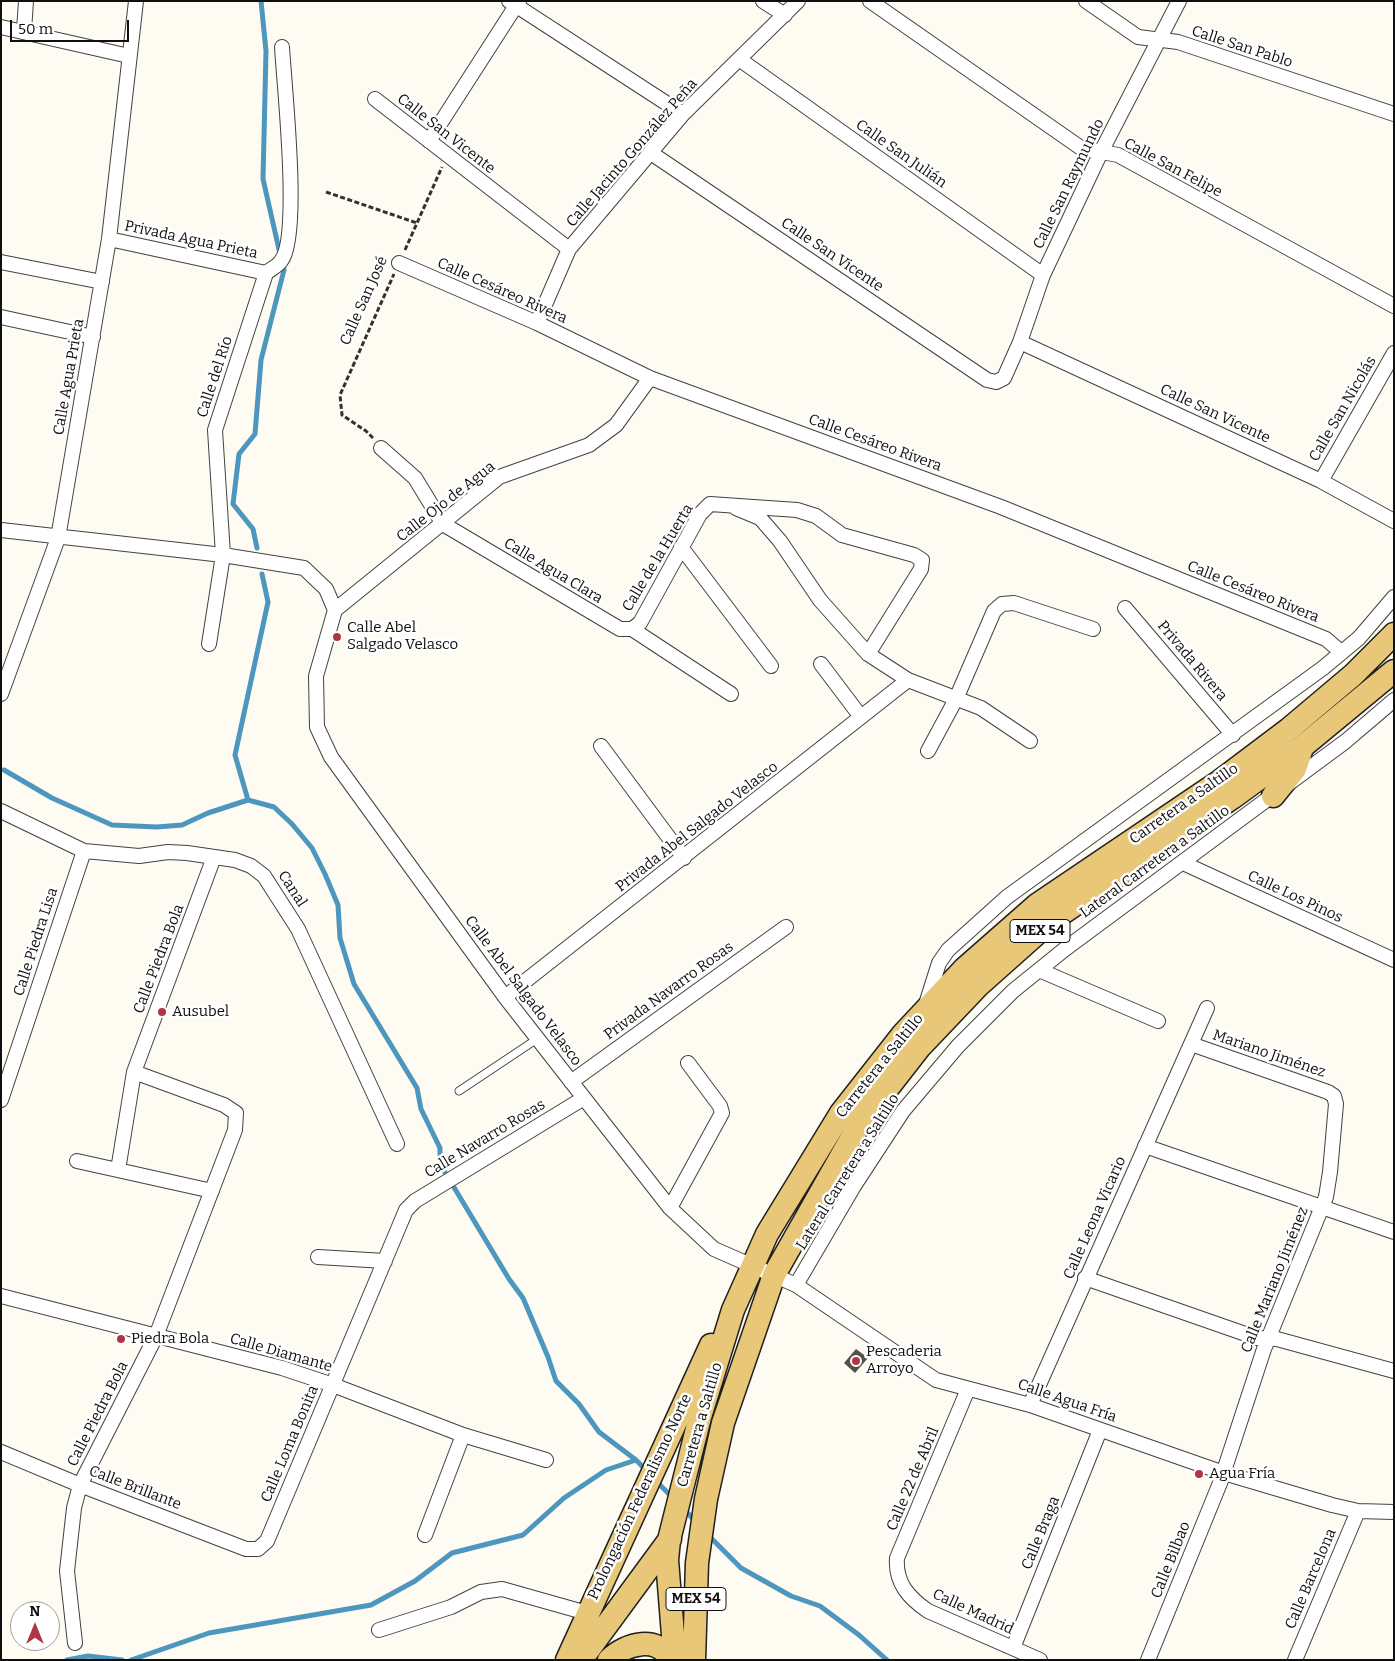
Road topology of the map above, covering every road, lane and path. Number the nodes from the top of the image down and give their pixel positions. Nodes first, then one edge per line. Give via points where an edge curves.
1 (26, 1) edge
2 (136, 1) edge
3 (763, 1) edge
4 (798, 1) edge
5 (870, 1) edge
6 (1086, 1) edge
7 (1179, 1) edge
8 (515, 3) edge
9 (784, 15) junction
10 (1, 27) edge
11 (24, 31) junction
12 (1159, 41) junction
13 (282, 47) dead end
14 (130, 56) junction
15 (739, 59) junction
16 (375, 100) dead end
17 (683, 114) junction
18 (1394, 114) edge
19 (429, 141) junction
20 (651, 152) junction
21 (1101, 152) junction
22 (447, 155) junction
23 (326, 192) dead end
24 (417, 223) junction
25 (109, 239) junction
26 (569, 249) junction
27 (1, 262) edge
28 (399, 263) junction
29 (266, 273) junction
30 (1043, 275) junction
31 (102, 282) junction
32 (1394, 306) edge
33 (1, 317) edge
34 (537, 323) junction
35 (93, 337) junction
36 (1020, 342) junction
37 (1394, 353) edge
38 (650, 378) junction
39 (996, 382) joint
40 (381, 448) joint
41 (1321, 481) junction
42 (724, 503) junction
43 (1394, 521) edge
44 (443, 524) junction
45 (1, 530) edge
46 (58, 538) junction
47 (681, 547) junction
48 (223, 555) junction
49 (1394, 597) edge
50 (1125, 608) dead end
51 (335, 610) junction
52 (1093, 629) dead end
53 (632, 630) junction
54 (1394, 634) edge
55 (210, 644) dead end
56 (1340, 652) junction
57 (868, 654) junction
58 (821, 664) dead end
59 (771, 666) dead end
60 (1394, 671) edge
61 (908, 680) junction
62 (1, 694) edge
63 (731, 694) dead end
64 (956, 700) junction
65 (1394, 700) edge
66 (861, 717) junction
67 (1233, 735) junction
68 (1030, 741) dead end
69 (601, 746) dead end
70 (1302, 747) junction
71 (928, 751) dead end
72 (1274, 796) junction
73 (1, 811) edge
74 (84, 851) junction
75 (214, 857) junction
76 (684, 858) junction
77 (1182, 863) junction
78 (786, 927) dead end
79 (1394, 960) edge
80 (1039, 970) junction
81 (505, 997) junction
82 (1207, 1008) dead end
83 (923, 1012) junction
84 (1158, 1021) dead end
85 (537, 1039) junction
86 (1191, 1044) junction
87 (688, 1063) dead end
88 (6, 1070) edge
89 (134, 1072) junction
90 (571, 1082) junction
91 (459, 1091) dead end
92 (1334, 1096) joint
93 (584, 1098) junction
94 (1, 1100) edge
95 (396, 1144) dead end
96 (1144, 1146) junction
97 (77, 1161) dead end
98 (118, 1170) junction
99 (212, 1191) junction
100 (670, 1208) junction
101 (1322, 1209) junction
102 (406, 1210) joint
103 (1394, 1232) edge
104 (318, 1257) dead end
105 (385, 1261) junction
106 (753, 1265) junction
107 (774, 1275) junction
108 (1085, 1278) junction
109 (796, 1285) junction
110 (1, 1296) edge
111 (156, 1336) junction
112 (1268, 1339) junction
113 (1394, 1371) edge
114 (333, 1385) junction
115 (968, 1389) junction
116 (1030, 1405) junction
117 (690, 1414) junction
118 (1100, 1430) junction
119 (463, 1435) junction
120 (1, 1452) edge
121 (546, 1460) dead end
122 (1224, 1473) junction
123 (80, 1485) junction
124 (706, 1499) junction
125 (1358, 1511) junction
126 (1394, 1512) edge
127 (674, 1529) junction
128 (425, 1535) dead end
129 (258, 1548) joint
130 (901, 1583) joint
131 (587, 1614) junction
132 (379, 1630) dead end
133 (75, 1643) dead end
134 (1013, 1648) junction
135 (567, 1660) edge
136 (581, 1660) edge
137 (609, 1660) edge
138 (673, 1660) edge
139 (694, 1660) edge
140 (1040, 1660) edge
141 (1148, 1660) edge
142 (1295, 1660) edge

1 - 11 street
2 - 14 street
3 - 9 street
4 - 9 street, Calle Jacinto González Peña
5 - 21 street, Calle San Felipe via 1081,148
6 - 12 street, Calle San Pablo via 1138,37
7 - 12 street, Calle San Raymundo
8 - 17 street
8 - 19 street
9 - 15 street, Calle Jacinto González Peña
10 - 11 street
11 - 14 street
12 - 18 street, Calle San Pablo via 1178,42
12 - 21 street, Calle San Raymundo
13 - 29 street via 291,198 289,239 282,261
14 - 25 street, Calle Agua Prieta
15 - 17 street, Calle Jacinto González Peña
15 - 30 street, Calle San Julián
16 - 19 street, Calle San Vicente
17 - 20 street, Calle Jacinto González Peña
19 - 22 street, Calle San Vicente
20 - 26 street, Calle Jacinto González Peña
20 - 39 street, Calle San Vicente via 987,380
21 - 30 street, Calle San Raymundo
21 - 32 street, Calle San Felipe via 1118,155
22 - 24 path, Calle San José
22 - 26 street, Calle San Vicente
23 - 24 path
24 - 28 path, Calle San José
25 - 29 street, Privada Agua Prieta
25 - 31 street, Calle Agua Prieta
26 - 34 street, Calle Jacinto González Peña
27 - 31 street
28 - 34 street, Calle Cesáreo Rivera
28 - 40 path, Calle San José via 340,395 342,415 366,431
29 - 48 street, Calle del Río via 215,430
30 - 36 street, Calle San Raymundo
31 - 35 street, Calle Agua Prieta
33 - 35 street
34 - 38 street, Calle Cesáreo Rivera
35 - 46 street, Calle Agua Prieta
36 - 39 street, Calle San Raymundo via 1004,378
36 - 41 street, Calle San Vicente
37 - 41 street, Calle San Nicolás
38 - 44 street, Calle Ojo de Agua via 616,424 588,445 499,477
38 - 56 street, Calle Cesáreo Rivera via 1001,507 1326,639
40 - 44 street, Calle Agua Clara via 415,478
41 - 43 street, Calle San Vicente
42 - 47 street, Calle de la Huerta via 710,504 700,514
42 - 57 street via 760,518 780,541 820,600
42 - 57 street, Calle de la Huerta via 797,510 816,516 842,536 922,560 921,569
44 - 51 street, Calle Ojo de Agua
44 - 53 street, Calle Agua Clara via 620,629
45 - 46 street
46 - 48 street
46 - 62 street, Calle Agua Prieta
47 - 53 street, Calle de la Huerta via 640,623
47 - 59 street
48 - 51 street via 304,568 326,588
48 - 55 street, Calle del Río
49 - 56 street via 1359,638
50 - 67 street, Privada Rivera
51 - 81 street, Calle Abel Salgado Velasco via 316,676 317,727 331,757
52 - 64 street via 1014,603 1002,604 994,611
53 - 63 street, Calle Agua Clara
54 - 83 main road, Carretera a Saltillo / MEX 54 via 1353,675 1289,729 1038,904 964,969
56 - 67 street
57 - 61 street
58 - 66 street
60 - 70 main road, Carretera a Saltillo / MEX 54
61 - 64 street
61 - 66 street, Privada Abel Salgado Velasco
64 - 68 street via 981,708
64 - 71 street
65 - 72 street, Lateral Carretera a Saltillo via 1346,742
66 - 76 street, Privada Abel Salgado Velasco
67 - 83 street via 1007,897 948,950 939,963
69 - 76 street
70 - 72 main road via 1295,769
70 - 107 main road, Carretera a Saltillo / MEX 54 via 1051,921 979,985 919,1048 859,1126
72 - 77 street, Lateral Carretera a Saltillo
73 - 74 street, Canal
74 - 75 street, Canal via 139,856 168,852
74 - 88 street, Calle Piedra Lisa
75 - 89 street, Calle Piedra Bola
75 - 95 street, Canal via 251,866 264,876 275,892 298,930
76 - 81 street, Privada Abel Salgado Velasco
77 - 79 street, Calle Los Pinos
77 - 80 street, Lateral Carretera a Saltillo
78 - 90 street, Privada Navarro Rosas
80 - 84 street
80 - 109 street, Lateral Carretera a Saltillo via 958,1046 903,1112 854,1186
81 - 85 street, Calle Abel Salgado Velasco
82 - 86 street, Calle Leona Vicario
83 - 106 main road, Carretera a Saltillo / MEX 54 via 841,1113 767,1234
85 - 90 street, Calle Abel Salgado Velasco
85 - 91 lane
86 - 92 street, Mariano Jiménez
86 - 96 street, Calle Leona Vicario
87 - 100 street via 722,1113
88 - 94 street, Calle Piedra Lisa
89 - 98 street, Calle Piedra Bola
89 - 99 street, Calle Piedra Bola via 236,1112 235,1130
90 - 93 street, Calle Abel Salgado Velasco
92 - 101 street, Calle Mariano Jiménez via 1330,1172
93 - 100 street, Calle Abel Salgado Velasco
93 - 102 street, Calle Navarro Rosas via 423,1195
96 - 101 street
96 - 108 street, Calle Leona Vicario
97 - 98 street
98 - 99 street
99 - 111 street, Calle Piedra Bola
100 - 106 street, Calle Abel Salgado Velasco via 714,1249
101 - 103 street
101 - 112 street, Calle Mariano Jiménez
102 - 105 street, Calle Loma Bonita
104 - 105 street
105 - 114 street, Calle Loma Bonita
106 - 107 street, Calle Agua Fría
106 - 117 main road, Carretera a Saltillo / MEX 54
107 - 109 street, Calle Agua Fría
107 - 124 main road, Carretera a Saltillo / MEX 54 via 724,1423
108 - 112 street via 1257,1338
108 - 116 street, Calle Leona Vicario
109 - 115 street, Calle Agua Fría via 928,1376
110 - 111 street, Calle Diamante
111 - 114 street, Calle Diamante via 282,1368
111 - 123 street, Calle Piedra Bola
112 - 113 street
112 - 122 street, Calle Mariano Jiménez
114 - 119 street, Calle Diamante
114 - 129 street, Calle Loma Bonita via 267,1541
115 - 116 street, Calle Agua Fría
115 - 130 street, Calle 22 de Abril via 897,1558
116 - 118 street, Calle Agua Fría
117 - 127 main road, Carretera a Saltillo / MEX 54
117 - 131 main road, Prolongación Federalismo Norte via 641,1499
118 - 122 street, Calle Agua Fría
118 - 134 street, Calle Braga
119 - 121 street, Calle Diamante
119 - 128 street
120 - 123 street, Calle Brillante
122 - 125 street, Calle Agua Fría
122 - 141 street, Calle Bilbao
123 - 129 street, Calle Brillante via 246,1548
123 - 133 street, Calle Piedra Bola via 74,1508 67,1572
124 - 127 main road, Prolongación Federalismo Norte
124 - 139 main road, Carretera a Saltillo / MEX 54 via 697,1563
125 - 126 street, Calle Agua Fría
125 - 142 street, Calle Barcelona
127 - 136 main road, Prolongación Federalismo Norte
127 - 138 main road, Carretera a Saltillo / MEX 54 via 667,1560
130 - 134 street, Calle Madrid via 915,1602 928,1611
131 - 132 street via 502,1590 481,1592 451,1607
131 - 135 main road, Prolongación Federalismo Norte
134 - 140 street, Calle Madrid
137 - 138 main road via 630,1646 647,1643 660,1646

